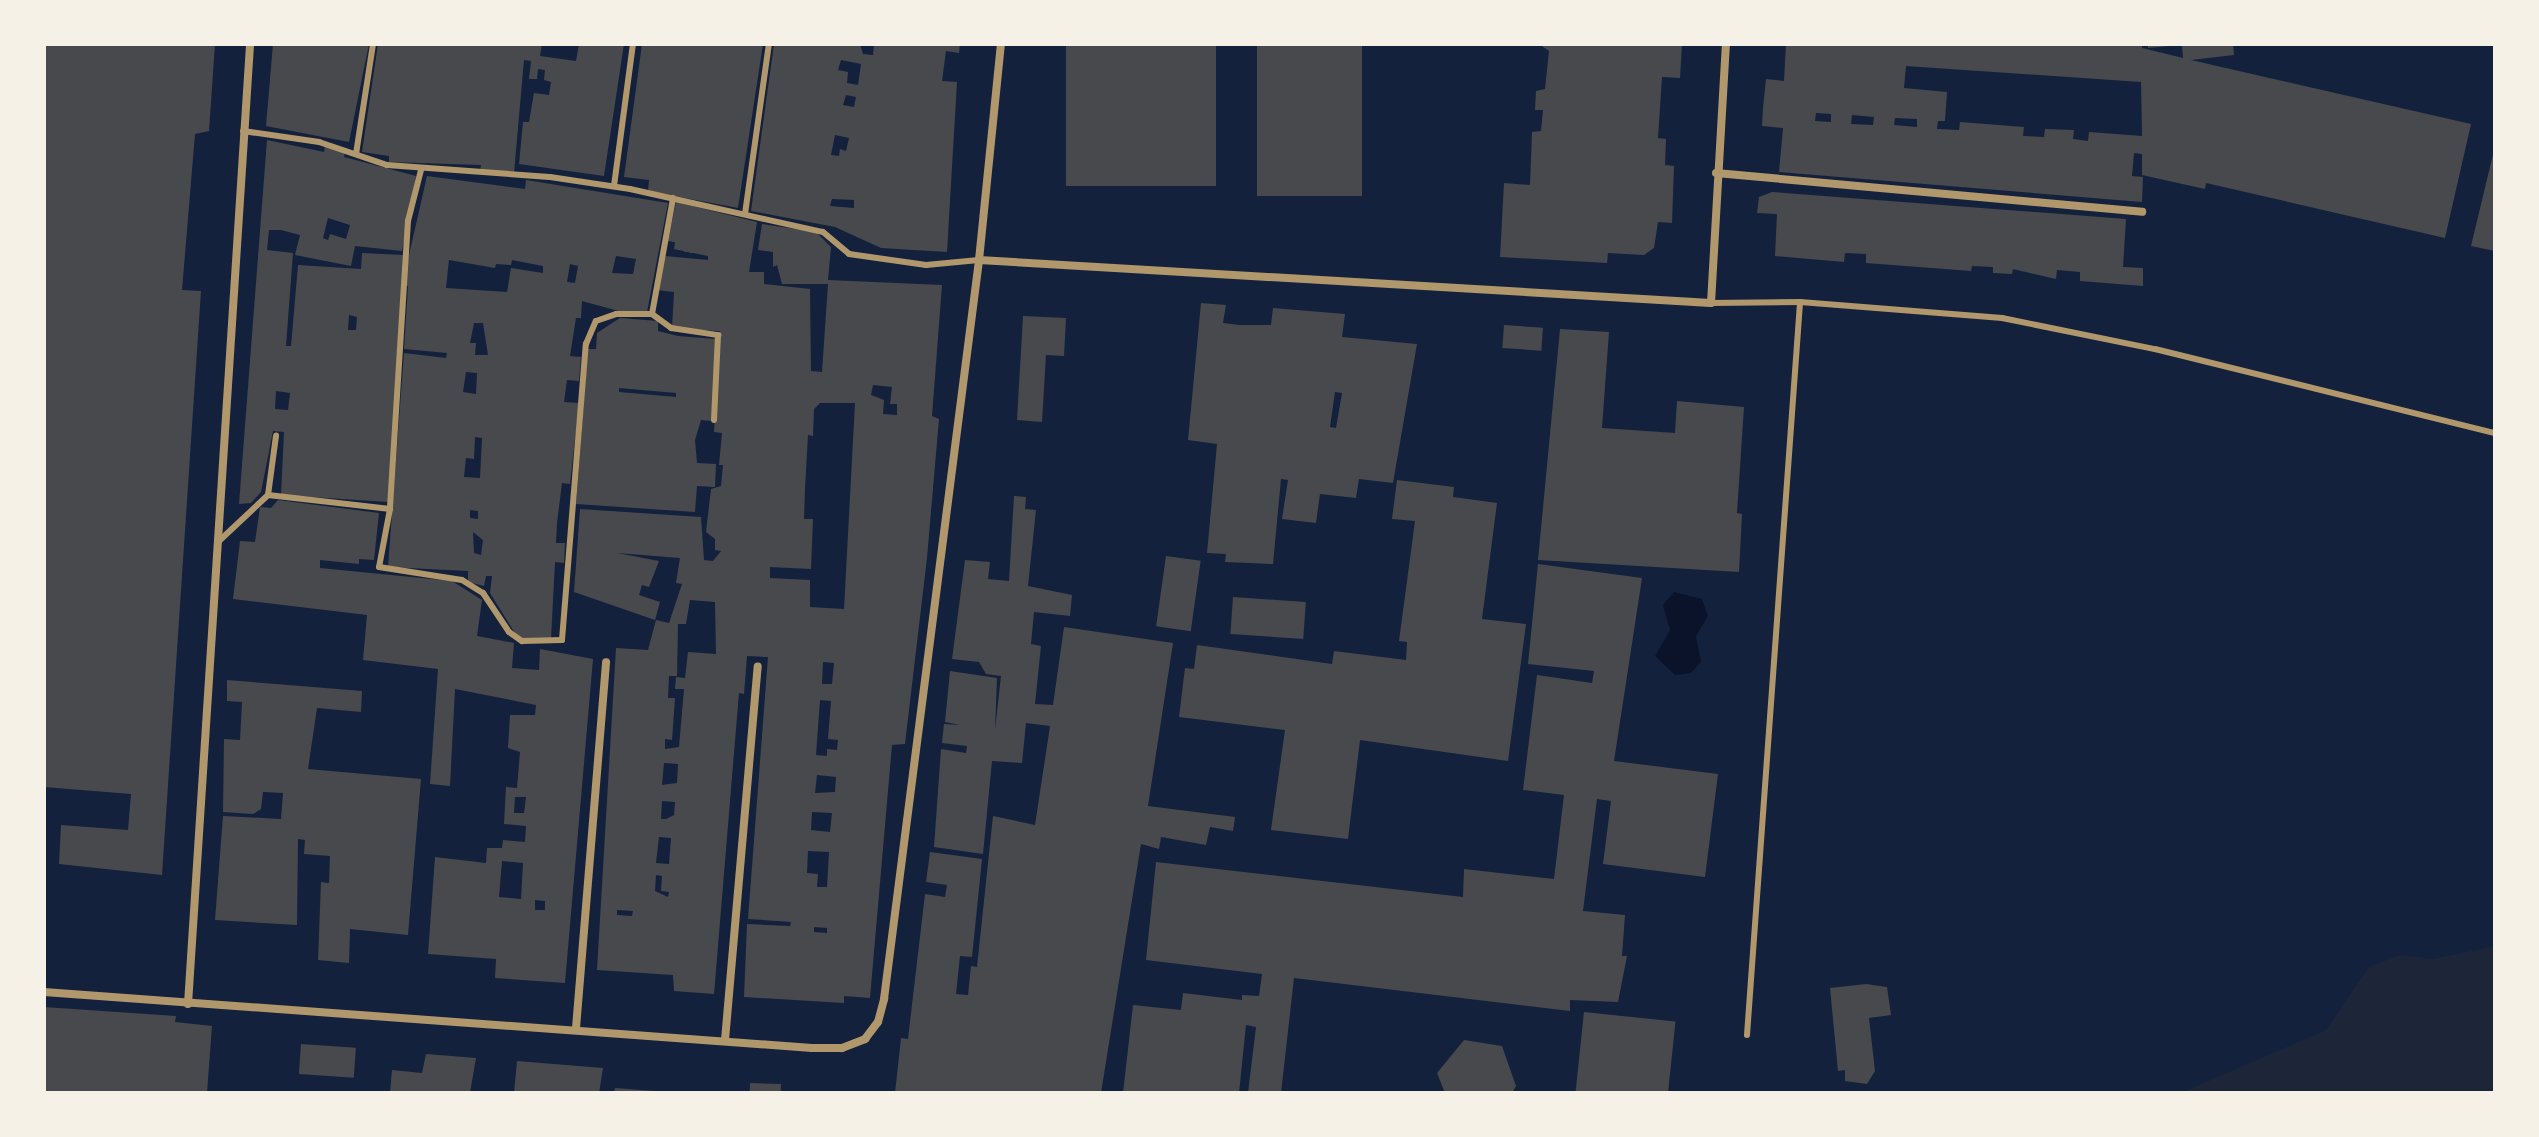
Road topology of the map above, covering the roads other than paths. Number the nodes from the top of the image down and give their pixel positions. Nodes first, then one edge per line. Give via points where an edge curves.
1 (250, 44) edge
2 (373, 44) edge
3 (633, 44) edge
4 (769, 44) edge
5 (1001, 44) edge
6 (1726, 44) edge
7 (243, 131) junction
8 (356, 154) junction
9 (421, 170) junction
10 (1716, 173) junction
11 (614, 186) junction
12 (673, 198) junction
13 (2142, 212) dead end
14 (745, 214) junction
15 (979, 260) junction
16 (1800, 302) junction
17 (1711, 303) junction
18 (652, 314) junction
19 (714, 420) dead end
20 (2495, 433) edge
21 (276, 436) dead end
22 (268, 495) junction
23 (390, 509) junction
24 (215, 544) junction
25 (606, 662) dead end
26 (758, 666) dead end
27 (44, 992) edge
28 (188, 1004) junction
29 (576, 1028) junction
30 (1747, 1035) dead end
31 (725, 1040) junction

1 - 7 street
2 - 8 lane
3 - 11 lane
4 - 14 lane
5 - 15 street
6 - 10 street
7 - 8 lane via 286,135
7 - 24 street
8 - 9 lane
9 - 11 lane
9 - 23 lane via 408,221
10 - 13 street
10 - 17 street
11 - 12 lane
12 - 14 lane
12 - 18 lane
14 - 15 lane via 823,232 849,254 926,265
15 - 17 street
15 - 31 street via 878,1022 865,1039 842,1048
16 - 17 lane
16 - 20 lane via 2002,318 2155,349
16 - 30 lane
18 - 19 lane via 671,328 718,335
18 - 23 lane via 616,314 590,328 562,640 522,641 491,601 462,580 379,567
21 - 22 lane
22 - 23 lane
22 - 24 lane
24 - 28 street
25 - 29 street
26 - 31 street
27 - 28 street
28 - 29 street
29 - 31 street

